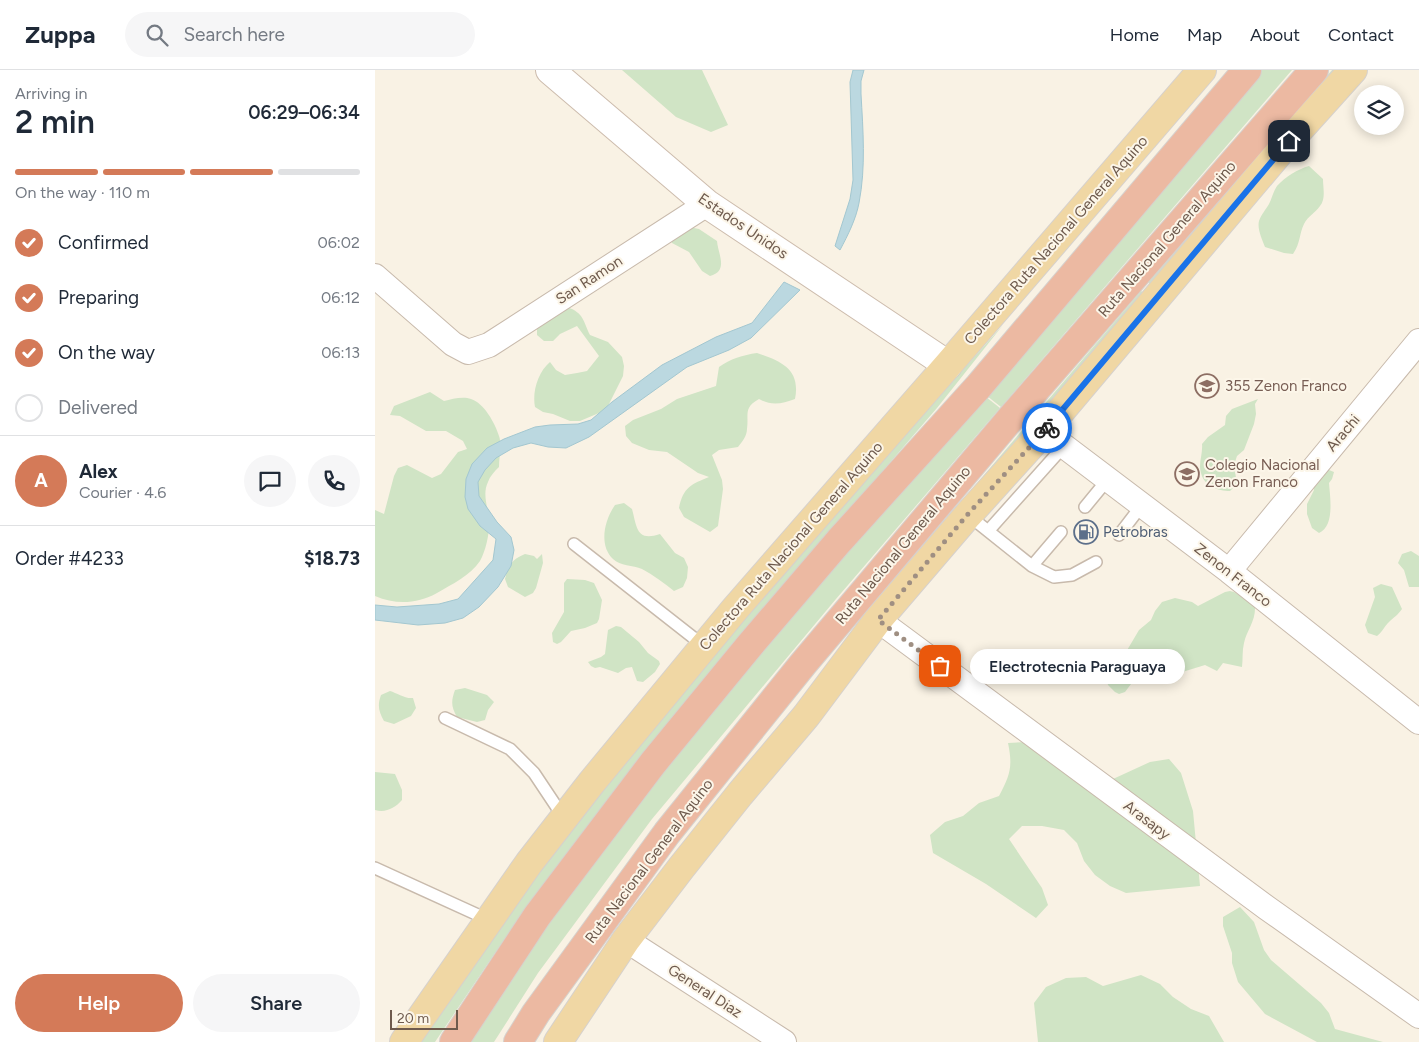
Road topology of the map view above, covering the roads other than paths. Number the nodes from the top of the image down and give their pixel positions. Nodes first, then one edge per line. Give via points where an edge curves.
1 (550, 70) edge
2 (1202, 70) edge
3 (1247, 70) edge
4 (1314, 70) edge
5 (1353, 70) edge
6 (707, 204) junction
7 (375, 276) edge
8 (1419, 341) edge
9 (948, 365) junction
10 (1054, 438) junction
11 (1108, 480) junction
12 (1142, 505) junction
13 (1085, 507) dead end
14 (979, 522) junction
15 (1061, 532) dead end
16 (1119, 535) dead end
17 (574, 544) dead end
18 (938, 550) junction
19 (1096, 562) dead end
20 (1032, 566) junction
21 (1229, 571) junction
22 (878, 620) junction
23 (704, 646) junction
24 (803, 664) junction
25 (445, 718) dead end
26 (1419, 721) edge
27 (564, 818) junction
28 (375, 868) edge
29 (489, 920) junction
30 (626, 940) junction
31 (536, 1013) junction
32 (1419, 1016) edge
33 (404, 1042) edge
34 (454, 1042) edge
35 (518, 1042) edge
36 (524, 1042) edge
37 (558, 1042) edge
38 (784, 1042) edge

1 - 6 street, Estados Unidos
2 - 9 main road, Colectora Ruta Nacional General Aquino
3 - 34 highway via 979,386 750,644 653,763 537,916
4 - 24 highway, Ruta Nacional General Aquino
5 - 10 main road via 1289,141
6 - 7 street, San Ramon via 489,345 468,352 453,344
6 - 9 street, Estados Unidos
8 - 21 street, Arachi
9 - 23 main road, Colectora Ruta Nacional General Aquino
10 - 11 street, Zenon Franco
10 - 14 main road
11 - 12 street, Zenon Franco
11 - 13 lane
12 - 16 lane
12 - 21 street, Zenon Franco
14 - 18 main road
14 - 20 lane
15 - 20 lane
17 - 23 lane
18 - 22 main road
18 - 24 main road
19 - 20 lane via 1072,575 1054,577
21 - 26 street, Zenon Franco
22 - 30 main road via 806,716 740,794
22 - 32 street, Arasapy via 1267,908
23 - 27 main road, Colectora Ruta Nacional General Aquino
24 - 31 highway, Ruta Nacional General Aquino via 667,833
25 - 27 lane via 510,749 534,774
27 - 29 main road, Colectora Ruta Nacional General Aquino
28 - 29 lane
29 - 33 main road, Colectora Ruta Nacional General Aquino
30 - 37 main road
30 - 38 street, General Diaz
31 - 35 highway, Ruta Nacional General Aquino
31 - 36 highway

